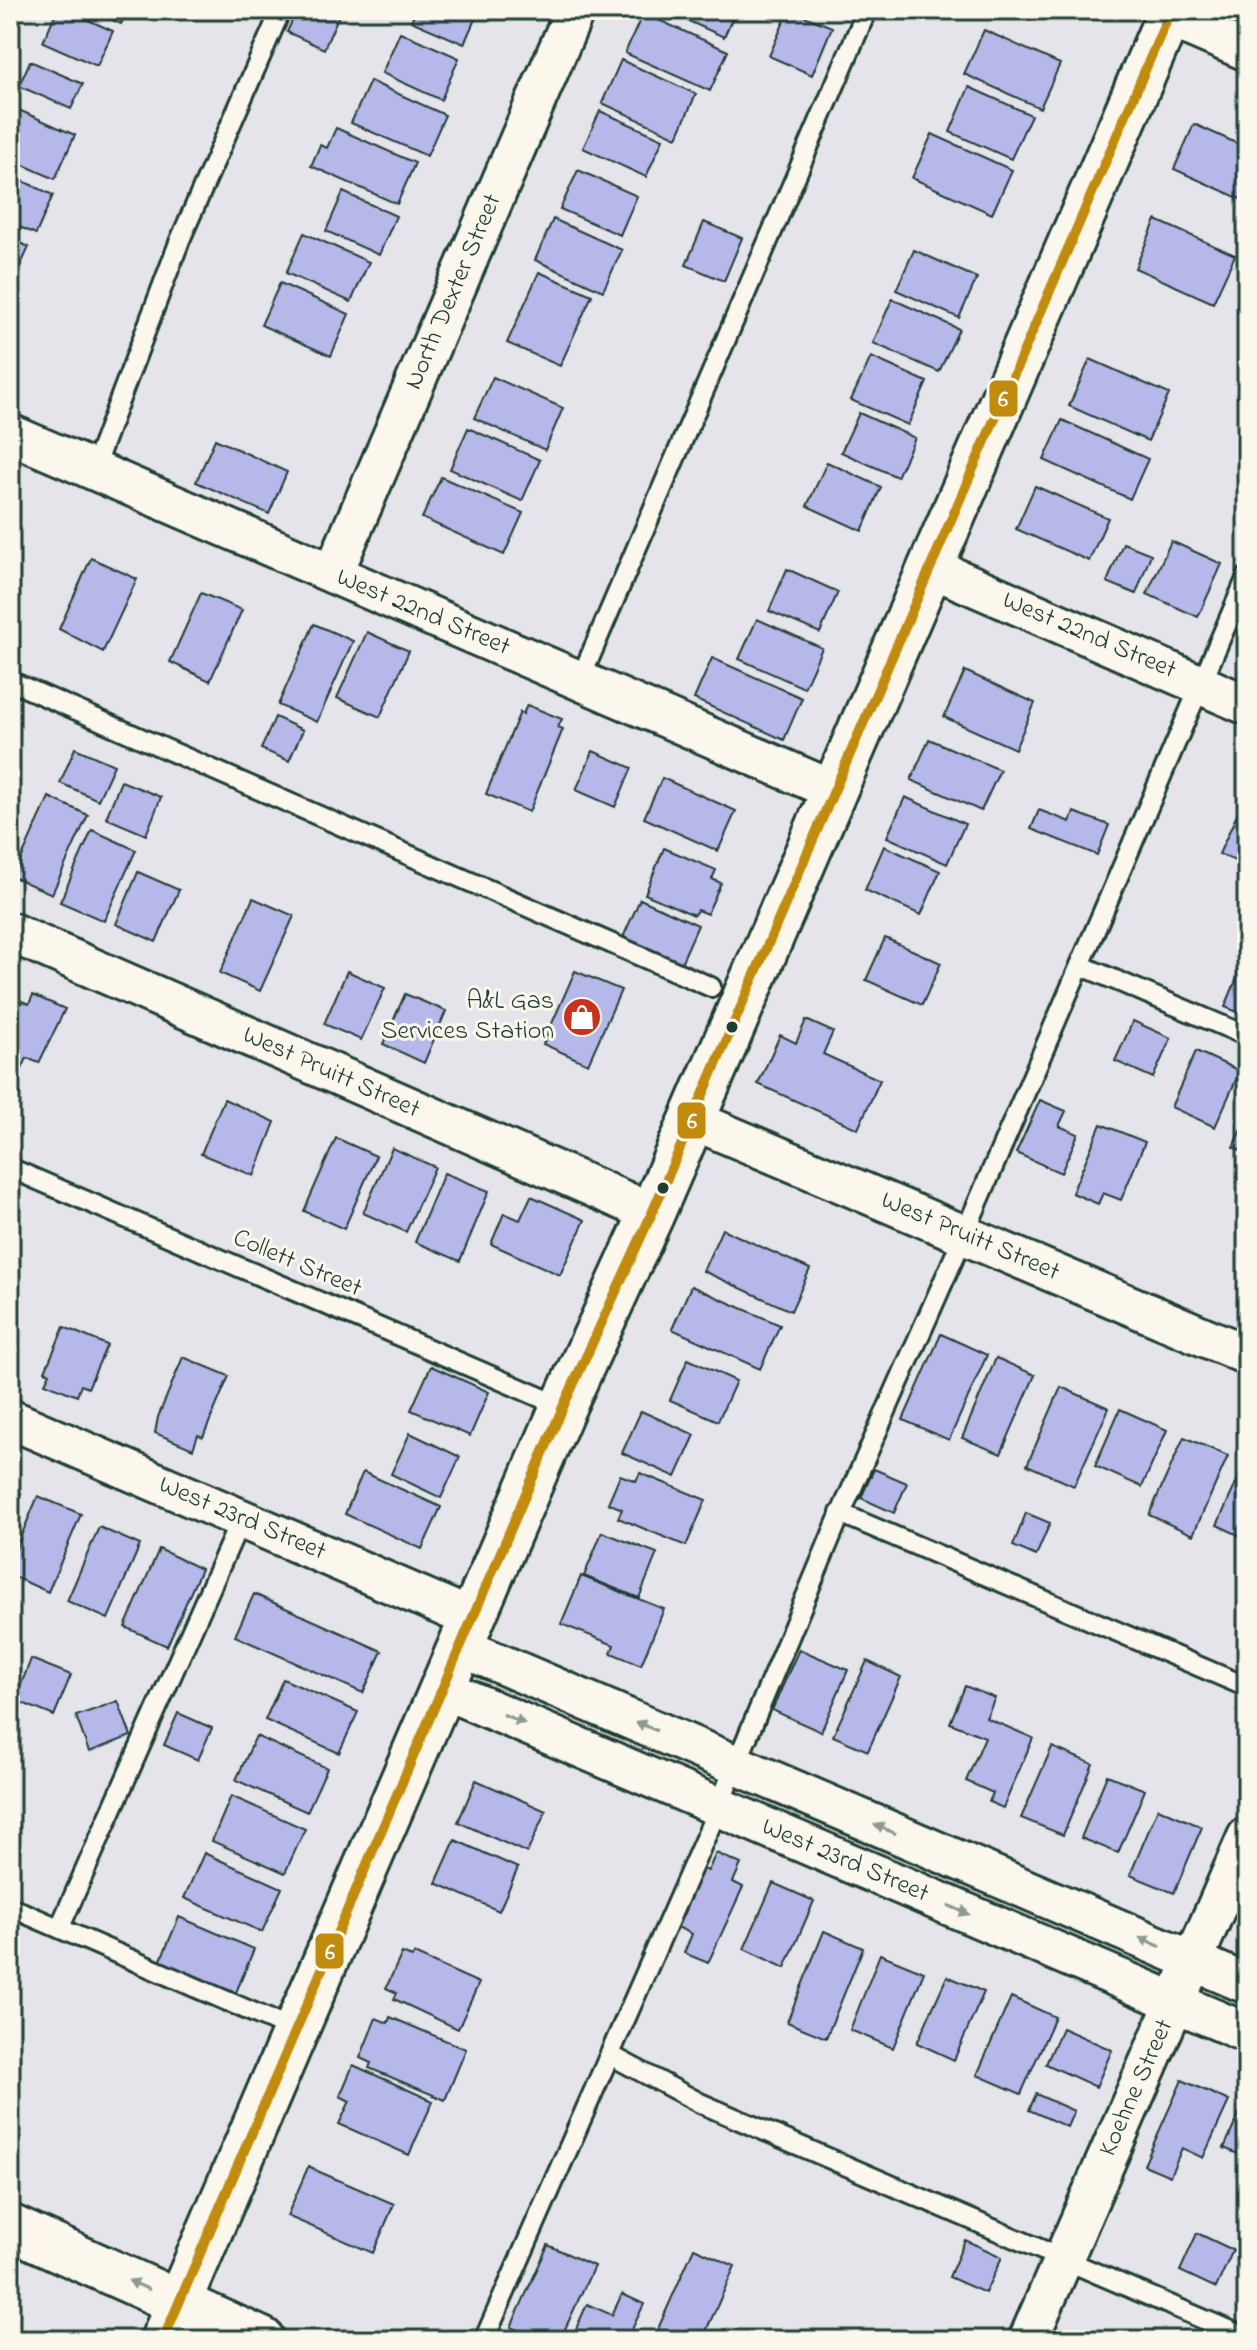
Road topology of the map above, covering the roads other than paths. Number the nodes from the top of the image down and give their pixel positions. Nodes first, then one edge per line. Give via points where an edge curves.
1 (281, 10) edge
2 (575, 10) edge
3 (867, 10) edge
4 (1169, 14) edge
5 (1247, 51) edge
6 (10, 434) edge
7 (93, 470) junction
8 (932, 568) junction
9 (333, 574) junction
10 (1247, 577) edge
11 (580, 680) junction
12 (10, 681) edge
13 (1201, 685) junction
14 (1247, 705) edge
15 (835, 791) junction
16 (10, 932) edge
17 (1080, 965) junction
18 (711, 987) dead end
19 (1247, 1036) edge
20 (693, 1120) junction
21 (10, 1168) edge
22 (652, 1213) junction
23 (964, 1235) junction
24 (1247, 1355) edge
25 (563, 1407) junction
26 (10, 1419) edge
27 (840, 1513) junction
28 (241, 1519) junction
29 (467, 1633) junction
30 (1247, 1687) edge
31 (443, 1689) junction
32 (736, 1765) junction
33 (718, 1807) junction
34 (1247, 1837) edge
35 (10, 1907) edge
36 (60, 1927) junction
37 (1193, 1961) junction
38 (1247, 1984) edge
39 (1175, 2002) junction
40 (296, 2031) junction
41 (1247, 2033) edge
42 (610, 2055) junction
43 (10, 2227) edge
44 (1064, 2257) junction
45 (171, 2321) edge
46 (1247, 2338) edge
47 (262, 2340) edge
48 (484, 2340) edge
49 (1028, 2340) edge

1 - 7 lane via 180,240
2 - 9 street, North Dexter Street
3 - 11 lane
4 - 5 street
4 - 8 street
6 - 7 street, West 22nd Street
7 - 9 street, West 22nd Street
8 - 13 street, West 22nd Street
8 - 15 street
9 - 11 street, West 22nd Street
10 - 13 lane
11 - 15 street, West 22nd Street
12 - 18 lane
13 - 14 street, West 22nd Street
13 - 17 lane
15 - 20 street
16 - 22 street, West Pruitt Street
17 - 19 lane
17 - 23 lane
20 - 22 street
20 - 23 street, West Pruitt Street
21 - 25 lane, Collett Street
22 - 25 street
23 - 24 street, West Pruitt Street
23 - 27 lane
25 - 29 street
26 - 28 street, West 23rd Street
27 - 30 lane
27 - 32 lane
28 - 29 street, West 23rd Street
28 - 36 lane
29 - 31 street
32 -> 29 street, West 23rd Street
31 -> 33 street, West 23rd Street
31 - 40 street
32 - 33 lane
37 -> 32 street, West 23rd Street
33 -> 39 street, West 23rd Street
33 - 42 lane
34 - 37 street, Koehne Street
35 - 36 lane
36 - 40 lane
37 - 38 street, West 23rd Street
37 - 39 street, Koehne Street
39 - 41 street, West 23rd Street
39 - 44 street, Koehne Street
40 - 45 street
42 - 44 lane via 700,2103
42 - 48 lane
45 -> 43 street
44 - 46 lane
44 - 49 street, Koehne Street
45 - 47 street

